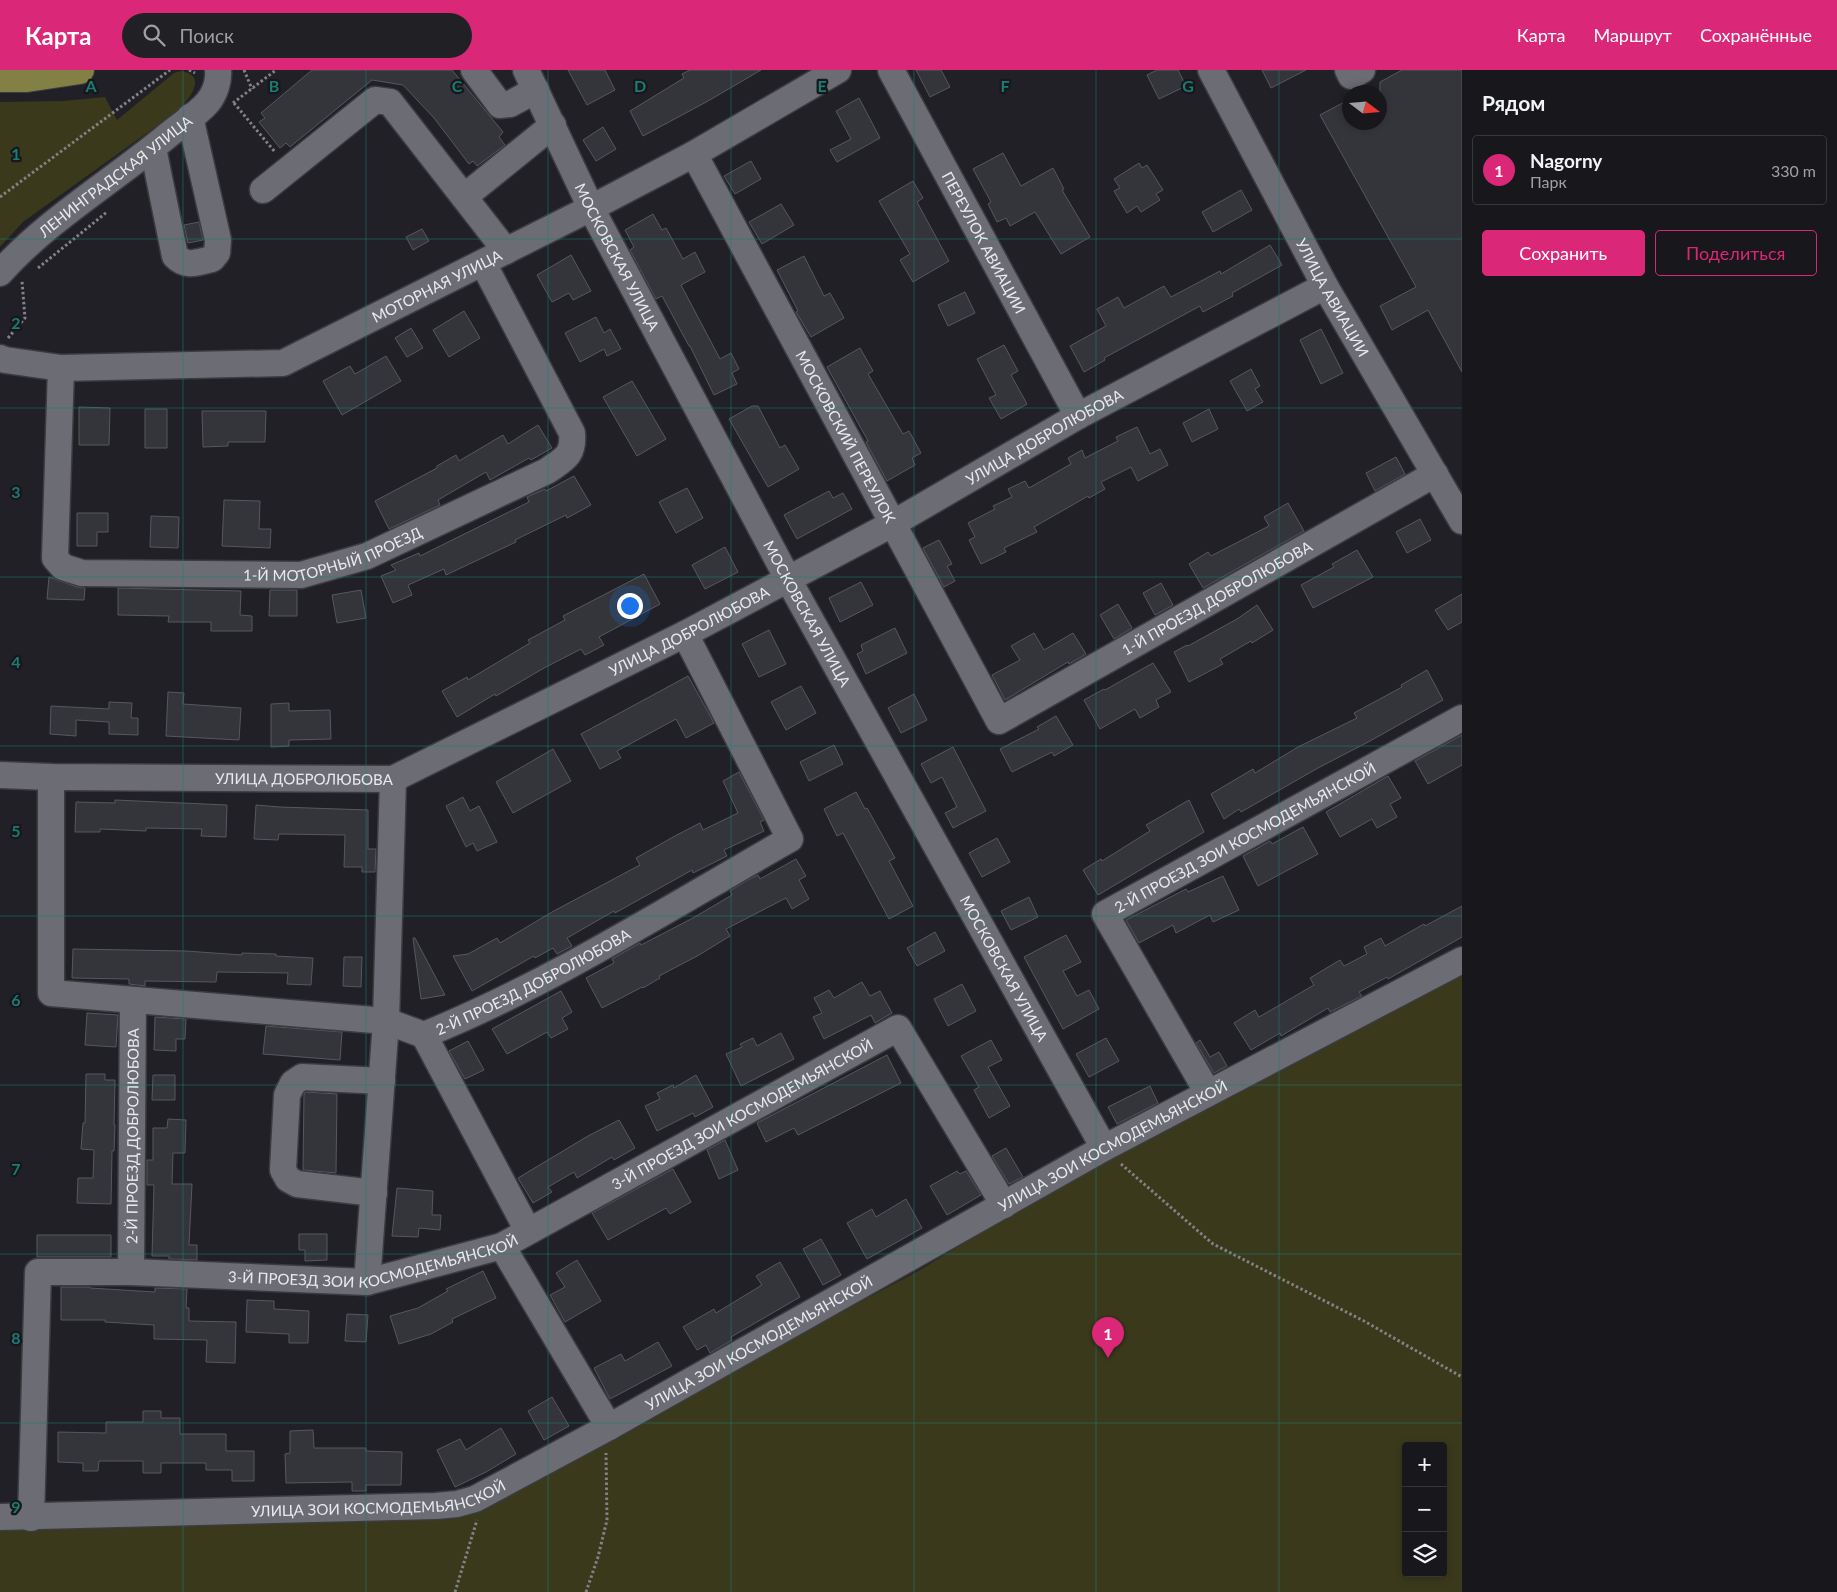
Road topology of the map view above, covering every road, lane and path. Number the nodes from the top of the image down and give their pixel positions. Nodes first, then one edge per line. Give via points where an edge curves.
1 (80, 70) edge
2 (170, 70) edge
3 (189, 70) edge
4 (244, 70) edge
5 (474, 70) edge
6 (838, 70) edge
7 (891, 70) edge
8 (1211, 70) edge
9 (1348, 70) edge
10 (1362, 70) edge
11 (206, 71) edge
12 (0, 78) edge
13 (531, 80) edge
14 (252, 89) dead end
15 (190, 117) junction
16 (553, 125) junction
17 (153, 148) junction
18 (694, 154) junction
19 (263, 190) dead end
20 (0, 197) edge
21 (464, 197) junction
22 (112, 208) dead end
23 (591, 208) junction
24 (506, 251) junction
25 (483, 262) junction
26 (36, 269) dead end
27 (0, 273) edge
28 (29, 276) dead end
29 (1325, 286) junction
30 (3, 349) edge
31 (61, 368) junction
32 (1078, 416) junction
33 (1435, 474) junction
34 (1462, 521) edge
35 (892, 524) junction
36 (788, 579) junction
37 (685, 634) junction
38 (1462, 718) edge
39 (999, 721) joint
40 (0, 775) edge
41 (51, 777) junction
42 (393, 779) junction
43 (1462, 960) edge
44 (133, 1000) junction
45 (386, 1021) junction
46 (424, 1035) junction
47 (382, 1081) junction
48 (1208, 1093) junction
49 (1104, 1148) junction
50 (374, 1193) junction
51 (1004, 1205) junction
52 (528, 1230) junction
53 (502, 1246) junction
54 (131, 1272) junction
55 (367, 1282) junction
56 (1462, 1377) edge
57 (606, 1429) junction
58 (485, 1493) junction
59 (0, 1517) edge
60 (30, 1518) junction
61 (455, 1592) edge
62 (586, 1592) edge

1 - 12 main road via 27,78
2 - 20 path
3 - 11 path
4 - 14 path
5 - 13 street via 500,105 510,104
6 - 18 street, МОТОРНАЯ УЛИЦА
7 - 32 street, ПЕРЕУЛОК АВИАЦИИ
8 - 29 street, УЛИЦА АВИАЦИИ
9 - 10 street via 1352,76
11 - 15 street, ЛЕНИНГРАДСКАЯ УЛИЦА via 219,75 216,88 208,101
13 - 16 street, МОСКОВСКАЯ УЛИЦА
15 - 17 street, ЛЕНИНГРАДСКАЯ УЛИЦА
15 - 17 street via 218,240 217,253 212,259 188,264 175,256
16 - 21 street
16 - 23 street, МОСКОВСКАЯ УЛИЦА
17 - 27 street, ЛЕНИНГРАДСКАЯ УЛИЦА via 38,236
18 - 23 street, МОТОРНАЯ УЛИЦА
18 - 35 street, МОСКОВСКИЙ ПЕРЕУЛОК
19 - 21 street via 375,100 390,102
21 - 24 street
22 - 26 path
23 - 24 street, МОТОРНАЯ УЛИЦА
23 - 36 street, МОСКОВСКАЯ УЛИЦА
24 - 25 street, МОТОРНАЯ УЛИЦА
25 - 31 street, МОТОРНАЯ УЛИЦА via 283,363
25 - 31 street, 1-Й МОТОРНЫЙ ПРОЕЗД via 572,434 573,445 568,456 547,471 367,556 301,575 82,573 63,568 55,558
28 - 30 path via 21,282 25,318
29 - 32 street, УЛИЦА ДОБРОЛЮБОВА
29 - 33 street, УЛИЦА АВИАЦИИ
30 - 31 street, МОТОРНАЯ УЛИЦА via 5,360
32 - 35 street, УЛИЦА ДОБРОЛЮБОВА
33 - 34 street, УЛИЦА АВИАЦИИ
33 - 39 street, 1-Й ПРОЕЗД ДОБРОЛЮБОВА
35 - 36 street, УЛИЦА ДОБРОЛЮБОВА
35 - 39 street, МОСКОВСКИЙ ПЕРЕУЛОК
36 - 37 street, УЛИЦА ДОБРОЛЮБОВА
36 - 49 street, МОСКОВСКАЯ УЛИЦА
37 - 42 street, УЛИЦА ДОБРОЛЮБОВА
37 - 46 street, 2-Й ПРОЕЗД ДОБРОЛЮБОВА via 790,839 507,998
38 - 48 street, 2-Й ПРОЕЗД ЗОИ КОСМОДЕМЬЯНСКОЙ via 1105,914
40 - 41 street, УЛИЦА ДОБРОЛЮБОВА
41 - 42 street, УЛИЦА ДОБРОЛЮБОВА
41 - 44 street, 2-Й ПРОЕЗД ДОБРОЛЮБОВА via 51,993
42 - 45 street
43 - 48 street, УЛИЦА ЗОИ КОСМОДЕМЬЯНСКОЙ
44 - 45 street, 2-Й ПРОЕЗД ДОБРОЛЮБОВА
44 - 54 street, 2-Й ПРОЕЗД ДОБРОЛЮБОВА
45 - 46 street, 2-Й ПРОЕЗД ДОБРОЛЮБОВА
45 - 47 street
46 - 52 street
47 - 50 street
47 - 50 street via 302,1078 293,1082 287,1095 283,1170 288,1179 297,1184
48 - 49 street, УЛИЦА ЗОИ КОСМОДЕМЬЯНСКОЙ
49 - 51 street, УЛИЦА ЗОИ КОСМОДЕМЬЯНСКОЙ
49 - 56 path via 1213,1244 1364,1321
50 - 55 street
51 - 52 street, 3-Й ПРОЕЗД ЗОИ КОСМОДЕМЬЯНСКОЙ via 898,1028
51 - 57 street, УЛИЦА ЗОИ КОСМОДЕМЬЯНСКОЙ
52 - 53 street, 3-Й ПРОЕЗД ЗОИ КОСМОДЕМЬЯНСКОЙ
53 - 55 street, 3-Й ПРОЕЗД ЗОИ КОСМОДЕМЬЯНСКОЙ
53 - 57 street
54 - 55 street, 3-Й ПРОЕЗД ЗОИ КОСМОДЕМЬЯНСКОЙ
54 - 60 street, 3-Й ПРОЕЗД ЗОИ КОСМОДЕМЬЯНСКОЙ via 38,1272
57 - 58 street, УЛИЦА ЗОИ КОСМОДЕМЬЯНСКОЙ
57 - 62 path via 606,1520
58 - 60 street, УЛИЦА ЗОИ КОСМОДЕМЬЯНСКОЙ via 457,1504 436,1506
58 - 61 path
59 - 60 street, УЛИЦА ЗОИ КОСМОДЕМЬЯНСКОЙ

